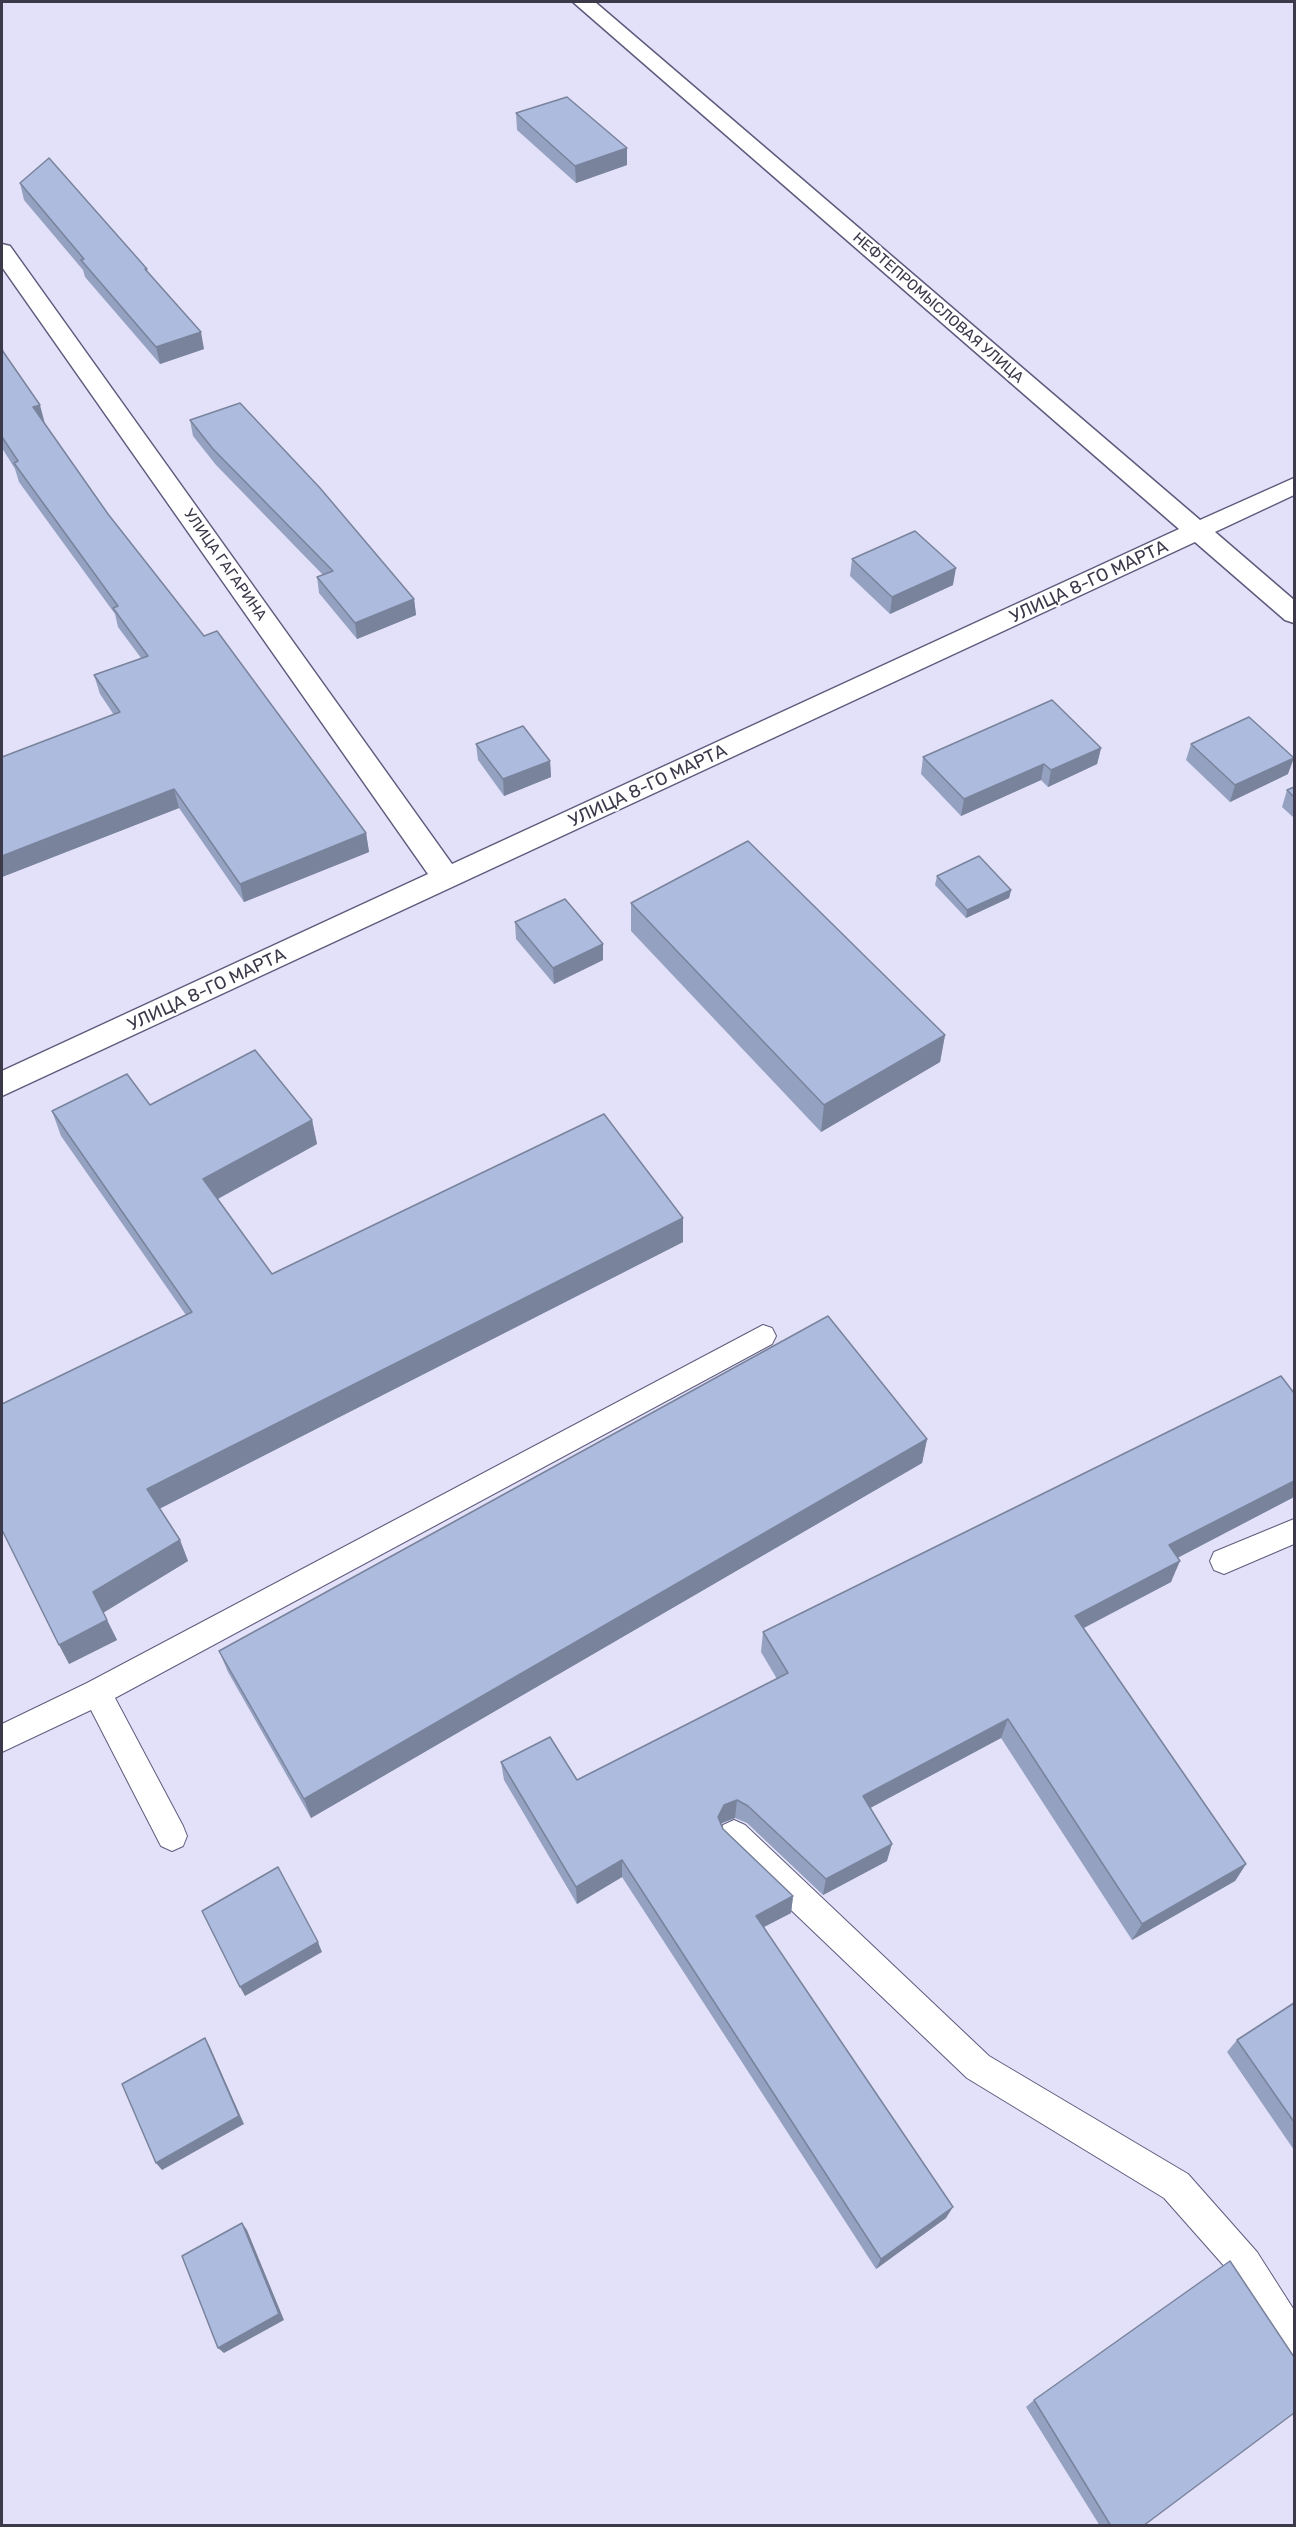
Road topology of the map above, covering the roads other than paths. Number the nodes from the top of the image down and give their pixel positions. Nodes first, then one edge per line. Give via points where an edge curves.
1 (583, 2) edge
2 (2, 251) edge
3 (1294, 486) edge
4 (1197, 532) junction
5 (1294, 614) edge
6 (447, 879) junction
7 (2, 1084) edge
8 (763, 1336) dead end
9 (1294, 1531) edge
10 (1224, 1561) dead end
11 (97, 1693) junction
12 (2, 1738) edge
13 (734, 1835) edge
14 (172, 1836) dead end
15 (1294, 2340) edge

1 - 4 street, НЕФТЕПРОМЫСЛОВАЯ УЛИЦА
2 - 6 street, УЛИЦА ГАГАРИНА
3 - 4 street, УЛИЦА 8-ГО МАРТА
4 - 5 street, НЕФТЕПРОМЫСЛОВАЯ УЛИЦА
4 - 6 street, УЛИЦА 8-ГО МАРТА
6 - 7 street, УЛИЦА 8-ГО МАРТА
8 - 11 lane
9 - 10 lane
11 - 12 lane
11 - 14 lane
13 - 15 lane via 978,2067 1176,2186 1245,2264

